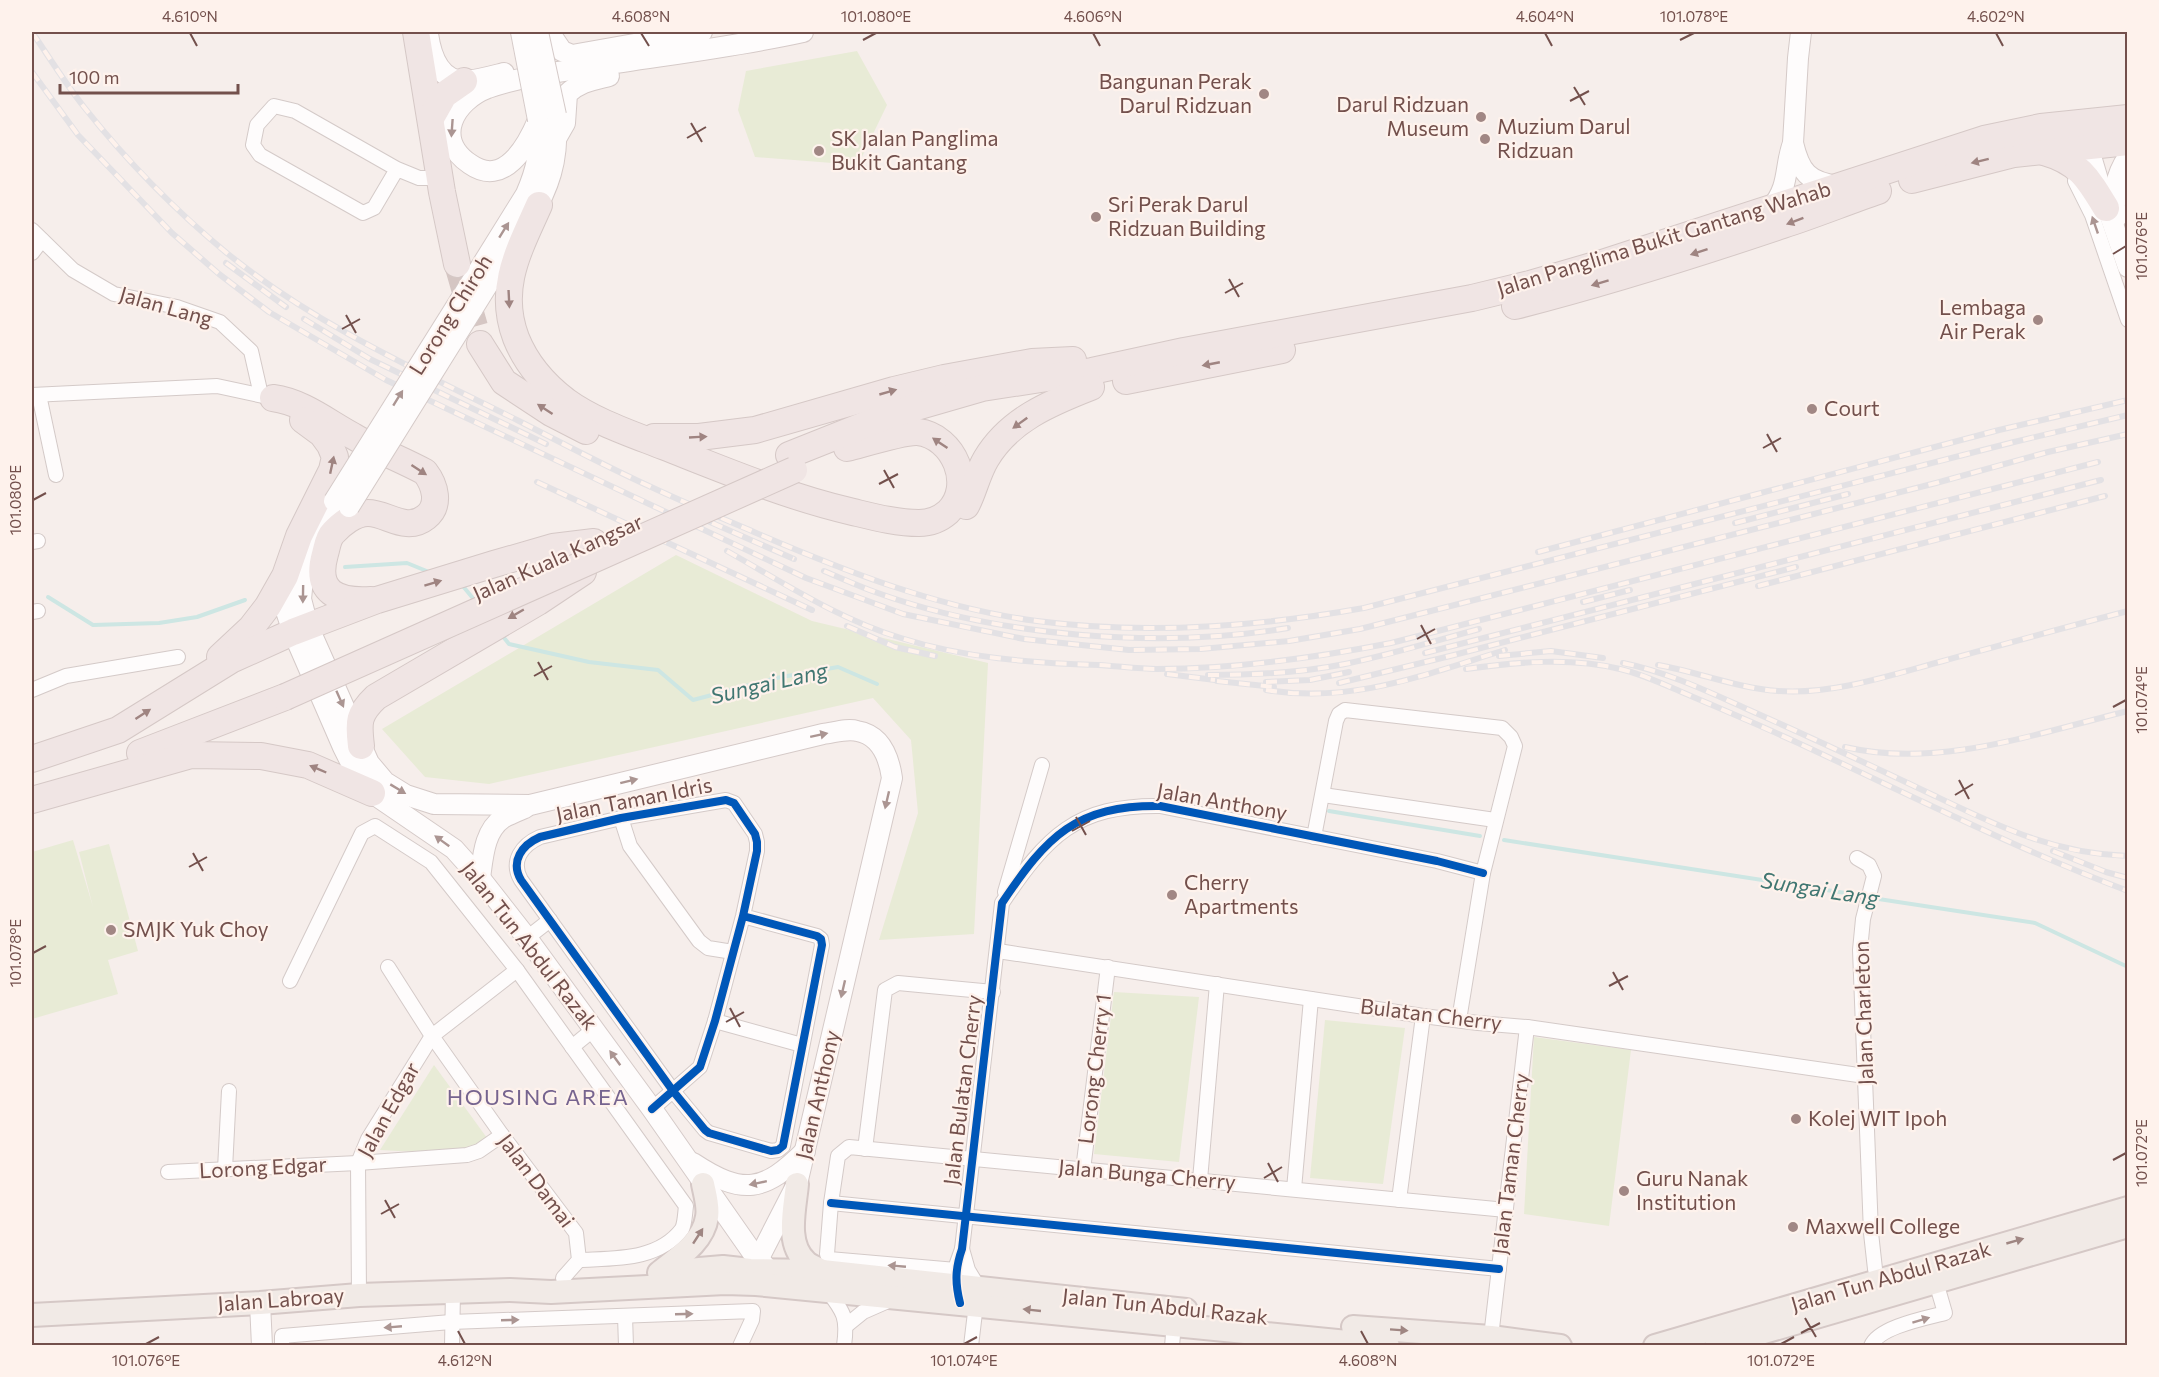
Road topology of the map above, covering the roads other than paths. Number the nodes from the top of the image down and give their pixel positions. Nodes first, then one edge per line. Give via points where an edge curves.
1 (416, 32) edge
2 (427, 32) edge
3 (521, 32) edge
4 (538, 32) edge
5 (549, 32) edge
6 (702, 32) edge
7 (803, 32) edge
8 (1801, 32) edge
9 (748, 37) edge
10 (464, 81) junction
11 (547, 117) junction
12 (431, 118) junction
13 (2127, 118) edge
14 (2127, 128) edge
15 (557, 137) junction
16 (2127, 142) edge
17 (1793, 143) junction
18 (2088, 146) junction
19 (2038, 151) junction
20 (2127, 157) edge
21 (397, 169) junction
22 (2119, 176) junction
23 (441, 178) junction
24 (1839, 186) junction
25 (2117, 203) edge
26 (539, 205) junction
27 (1773, 207) junction
28 (32, 230) edge
29 (42, 240) junction
30 (2123, 243) edge
31 (32, 253) edge
32 (457, 264) tunnel mouth
33 (2127, 267) edge
34 (467, 304) junction
35 (2127, 320) edge
36 (480, 344) tunnel mouth
37 (1184, 351) junction
38 (1091, 379) junction
39 (35, 395) edge
40 (267, 396) junction
41 (640, 437) junction
42 (847, 448) junction
43 (792, 463) junction
44 (56, 475) dead end
45 (342, 504) junction
46 (330, 535) junction
47 (606, 545) junction
48 (285, 576) junction
49 (377, 600) junction
50 (301, 629) junction
51 (178, 657) dead end
52 (192, 684) junction
53 (32, 690) edge
54 (361, 746) junction
55 (32, 759) edge
56 (1042, 765) dead end
57 (32, 770) edge
58 (32, 787) edge
59 (372, 793) junction
60 (1323, 795) junction
61 (32, 800) edge
62 (530, 805) junction
63 (621, 818) junction
64 (1495, 820) junction
65 (1314, 837) junction
66 (1857, 858) dead end
67 (1483, 873) junction
68 (480, 878) junction
69 (1002, 903) junction
70 (743, 916) junction
71 (550, 920) junction
72 (527, 938) junction
73 (998, 951) junction
74 (733, 952) junction
75 (388, 967) dead end
76 (1108, 967) junction
77 (517, 970) junction
78 (290, 981) dead end
79 (1217, 984) junction
80 (993, 992) junction
81 (1311, 999) junction
82 (1423, 1016) junction
83 (1459, 1020) junction
84 (715, 1021) junction
85 (1527, 1027) junction
86 (594, 1029) junction
87 (432, 1036) junction
88 (802, 1045) junction
89 (572, 1047) junction
90 (1865, 1076) junction
91 (229, 1091) dead end
92 (673, 1091) junction
93 (652, 1109) junction
94 (502, 1136) junction
95 (865, 1149) junction
96 (805, 1151) junction
97 (973, 1158) junction
98 (689, 1160) junction
99 (358, 1163) junction
100 (225, 1169) junction
101 (1083, 1170) junction
102 (168, 1172) dead end
103 (1200, 1180) junction
104 (704, 1184) junction
105 (797, 1184) junction
106 (1294, 1189) junction
107 (1399, 1200) junction
108 (831, 1203) junction
109 (2127, 1208) edge
110 (1506, 1210) junction
111 (966, 1218) junction
112 (2127, 1226) edge
113 (962, 1250) junction
114 (579, 1260) junction
115 (760, 1267) junction
116 (1499, 1269) junction
117 (659, 1273) junction
118 (563, 1278) junction
119 (825, 1281) junction
120 (1936, 1282) junction
121 (725, 1283) junction
122 (1881, 1289) junction
123 (530, 1290) junction
124 (965, 1290) junction
125 (453, 1291) junction
126 (359, 1295) junction
127 (902, 1297) junction
128 (1093, 1300) junction
129 (260, 1303) junction
130 (1773, 1311) junction
131 (1216, 1313) junction
132 (32, 1315) edge
133 (625, 1316) junction
134 (451, 1322) junction
135 (847, 1325) junction
136 (1173, 1335) edge
137 (1491, 1337) junction
138 (1738, 1342) edge
139 (1657, 1345) edge
140 (262, 1346) edge
141 (282, 1346) edge
142 (452, 1346) edge
143 (626, 1346) edge
144 (740, 1346) edge
145 (844, 1346) edge
146 (971, 1346) edge
147 (1388, 1346) edge
148 (1560, 1346) edge
149 (1716, 1346) edge
150 (1871, 1346) edge

1 - 12 highway
2 - 10 main road via 431,53 440,69
3 - 11 main road, bridge
4 - 11 main road, bridge
5 - 6 main road via 562,51 572,55
7 - 9 main road
8 - 17 main road
9 - 10 main road via 558,62
9 -> 11 main road via 556,71 489,88 459,109 452,122 451,136 459,155 468,163 483,170 498,169 523,150
9 - 15 main road via 682,62 573,87 567,94 564,123
10 - 12 highway via 444,95
11 - 15 main road
34 -> 11 main road, Lorong Chiroh via 533,179
12 - 23 highway
13 - 24 highway, Jalan Panglima Bukit Gantang Wahab via 2010,132
14 - 18 highway via 2102,133
15 - 26 main road, Lorong Chiroh via 551,176
16 - 18 highway, Jalan Panglima Bukit Gantang Wahab
17 - 24 main road via 1806,174 1823,184
17 - 27 main road via 1783,191
18 - 19 highway, Jalan Panglima Bukit Gantang Wahab
18 - 25 main road
19 - 25 highway via 2058,156 2081,171
35 -> 19 street via 2081,189 2066,171
19 -> 38 highway, Jalan Panglima Bukit Gantang Wahab via 1938,172 1770,230 1506,308
20 - 22 main road
21 - 21 street via 374,208 363,213 260,154 253,145 257,125 274,106 295,111
21 - 23 street via 419,178
22 - 25 street
22 - 30 main road via 2114,204
23 - 32 highway
24 - 27 highway, Jalan Panglima Bukit Gantang Wahab
25 - 30 main road
26 - 34 main road, Lorong Chiroh
26 -> 41 highway via 512,269 508,290 516,338 528,362 568,402
27 - 37 highway, Jalan Panglima Bukit Gantang Wahab via 1502,291
28 - 29 street, Jalan Lang
29 - 31 street
29 - 40 street, Jalan Lang via 73,270 114,294 177,307 220,322 251,351
30 - 33 main road
34 - 45 main road, Lorong Chiroh, bridge
38 -> 36 highway via 1016,424 999,441 955,522 929,535 912,536 824,520 692,475 586,431 504,382
37 - 38 highway, Jalan Panglima Bukit Gantang Wahab
41 -> 37 highway via 699,437 755,430 894,390 1032,362
38 - 42 highway, Jalan Kuala Kangsar via 984,404 896,429
38 - 43 highway, Jalan Kuala Kangsar via 972,391 892,414
39 - 40 street via 217,386
39 - 44 street
40 -> 46 highway via 286,400 325,419 424,472 432,482 436,493 426,517 399,523 370,513 359,515
48 -> 40 highway via 335,457 322,434
41 -> 42 highway via 809,502 883,519 931,522 953,507 961,480 958,464 949,449 934,438 918,432
42 - 43 highway, Jalan Kuala Kangsar
43 - 47 highway, Jalan Kuala Kangsar
45 - 46 main road, Jalan Tun Abdul Razak
45 - 48 main road
46 - 49 highway via 322,564 325,585 340,598
46 -> 50 main road, Jalan Tun Abdul Razak via 303,579
49 -> 47 highway via 553,547
47 -> 54 highway, bridge via 538,602 375,697 363,709 358,726
47 - 57 highway, Jalan Kuala Kangsar via 282,682 120,743
47 - 58 highway, Jalan Kuala Kangsar, bridge via 274,701 156,748
48 - 50 main road, Jalan Tun Abdul Razak via 284,605
48 - 52 highway via 251,628
49 - 50 highway
50 - 52 highway via 231,660
50 -> 54 main road
50 - 59 main road, Jalan Tun Abdul Razak via 342,747
51 - 53 street via 66,676
55 -> 52 highway via 118,730
54 -> 62 main road via 385,782 406,795 434,804
56 - 69 street
59 -> 61 highway via 308,765 261,756 191,755
68 -> 59 main road, Jalan Tun Abdul Razak via 454,849
60 - 64 street
60 - 64 street via 1336,721 1345,710 1502,728 1515,746
60 - 65 street
62 - 68 main road via 502,818 489,835
62 -> 96 main road, Jalan Anthony via 823,734 856,730 881,744 892,778
63 - 70 street, Jalan Taman Idris via 717,801 734,803 757,842
63 - 71 street, Jalan Taman Idris via 540,837 520,852 518,874
63 - 74 street via 630,846 699,941 708,948
64 - 67 street
65 - 67 street, Jalan Anthony
65 - 69 street, Jalan Anthony via 1160,806 1110,809 1053,838
66 - 90 street, Jalan Charleton via 1869,865 1874,876 1860,950
67 - 83 street
68 - 72 main road, Jalan Tun Abdul Razak
69 - 73 street
70 - 74 street, Jalan Taman Idris
70 - 88 street via 821,939
71 - 72 street
71 - 92 street, Jalan Taman Idris
72 - 86 main road, Jalan Tun Abdul Razak
73 - 76 street, Bulatan Cherry
73 - 80 street, Jalan Bulatan Cherry
74 - 84 street, Jalan Taman Idris
75 - 87 street, Jalan Damai
76 - 79 street, Bulatan Cherry
76 - 101 street, Lorong Cherry 1
77 - 78 street via 431,862 375,826 362,833
77 - 87 street, Jalan Edgar
77 - 89 street
79 - 81 street, Bulatan Cherry
79 - 103 street
80 - 95 street via 898,983 885,990
80 - 97 street, Jalan Bulatan Cherry
81 - 82 street, Bulatan Cherry
81 - 106 street
82 - 83 street, Bulatan Cherry
82 - 107 street
83 - 85 street, Bulatan Cherry
84 - 88 street
84 - 92 street, Jalan Taman Idris via 700,1067
85 - 90 street, Bulatan Cherry
85 - 110 street, Jalan Taman Cherry
86 - 89 street
93 -> 86 main road, Jalan Tun Abdul Razak
87 - 94 street, Jalan Damai
87 - 99 street, Jalan Edgar via 368,1139
88 - 92 street via 783,1146 778,1150 709,1133
89 - 114 street via 686,1206 683,1227 667,1243 650,1252
90 - 122 street, Jalan Charleton via 1871,1233
91 - 100 street
92 - 93 street, Jalan Taman Idris
93 - 98 main road, Jalan Tun Abdul Razak
94 - 99 street, Lorong Edgar via 474,1154
94 - 114 street, Jalan Damai via 576,1233
95 - 97 street, Jalan Bunga Cherry
95 - 108 street, Jalan Bunga Cherry via 849,1147 838,1156
96 -> 98 main road via 785,1171 757,1184 728,1183
96 - 105 main road, Jalan Anthony
97 - 101 street, Jalan Bunga Cherry
97 - 111 street, Jalan Bulatan Cherry
98 - 104 main road, Jalan Tun Abdul Razak
99 - 100 street, Lorong Edgar
99 - 126 street, Jalan Edgar
100 - 102 street, Lorong Edgar
101 - 103 street, Jalan Bunga Cherry
103 - 106 street, Jalan Bunga Cherry
104 - 115 main road, Jalan Tun Abdul Razak
117 -> 104 main road via 690,1248 703,1230 708,1216
105 - 115 main road, Jalan Anthony
105 - 119 main road via 795,1243
106 - 107 street, Jalan Bunga Cherry
107 - 110 street, Jalan Bunga Cherry
108 - 111 street
124 -> 108 street, Jalan Bunga Cherry via 829,1259
122 -> 109 main road, Jalan Tun Abdul Razak
110 - 116 street, Jalan Taman Cherry
111 - 113 street, Jalan Bulatan Cherry
111 - 116 street
112 - 120 main road, Jalan Tun Abdul Razak
113 - 124 street, Jalan Bulatan Cherry
113 - 124 street via 968,1270
114 - 118 street
115 - 117 main road, Jalan Tun Abdul Razak
115 - 119 main road, Jalan Tun Abdul Razak
115 - 121 main road
116 - 137 street, Jalan Taman Cherry
117 - 118 main road, Jalan Tun Abdul Razak
118 - 123 main road, Jalan Tun Abdul Razak
119 - 121 main road, Jalan Tun Abdul Razak
119 - 124 main road, Jalan Tun Abdul Razak
119 - 127 main road, Jalan Tun Abdul Razak
119 - 135 street
120 - 122 main road, Jalan Tun Abdul Razak
150 -> 120 street via 1886,1331 1945,1312
121 - 123 main road, Jalan Tun Abdul Razak
122 - 130 main road, Jalan Tun Abdul Razak
122 - 138 main road, Jalan Tun Abdul Razak
123 - 125 main road, Jalan Labroay
124 - 127 main road, Jalan Tun Abdul Razak
124 - 128 main road, Jalan Tun Abdul Razak
136 -> 124 main road, Jalan Tun Abdul Razak
124 - 146 street, Jalan Bulatan Cherry
125 - 126 main road, Jalan Labroay
125 - 134 street
126 - 129 main road, Jalan Labroay
127 - 135 street via 870,1307
128 - 131 main road, Jalan Tun Abdul Razak
128 - 136 main road via 1162,1312
129 - 132 main road, Jalan Labroay
129 - 140 main road
130 - 138 main road via 1744,1328
130 - 139 main road, Jalan Tun Abdul Razak
131 - 136 main road via 1177,1318
131 -> 137 main road, Jalan Tun Abdul Razak
134 -> 133 street
133 - 143 street
133 -> 144 street via 753,1311
134 -> 141 street via 282,1336
134 - 142 street
135 - 145 street
136 - 147 main road, Jalan Tun Abdul Razak
137 - 148 main road, Jalan Tun Abdul Razak
138 - 139 main road via 1735,1335 1718,1332
138 - 149 main road, Jalan Tun Abdul Razak

